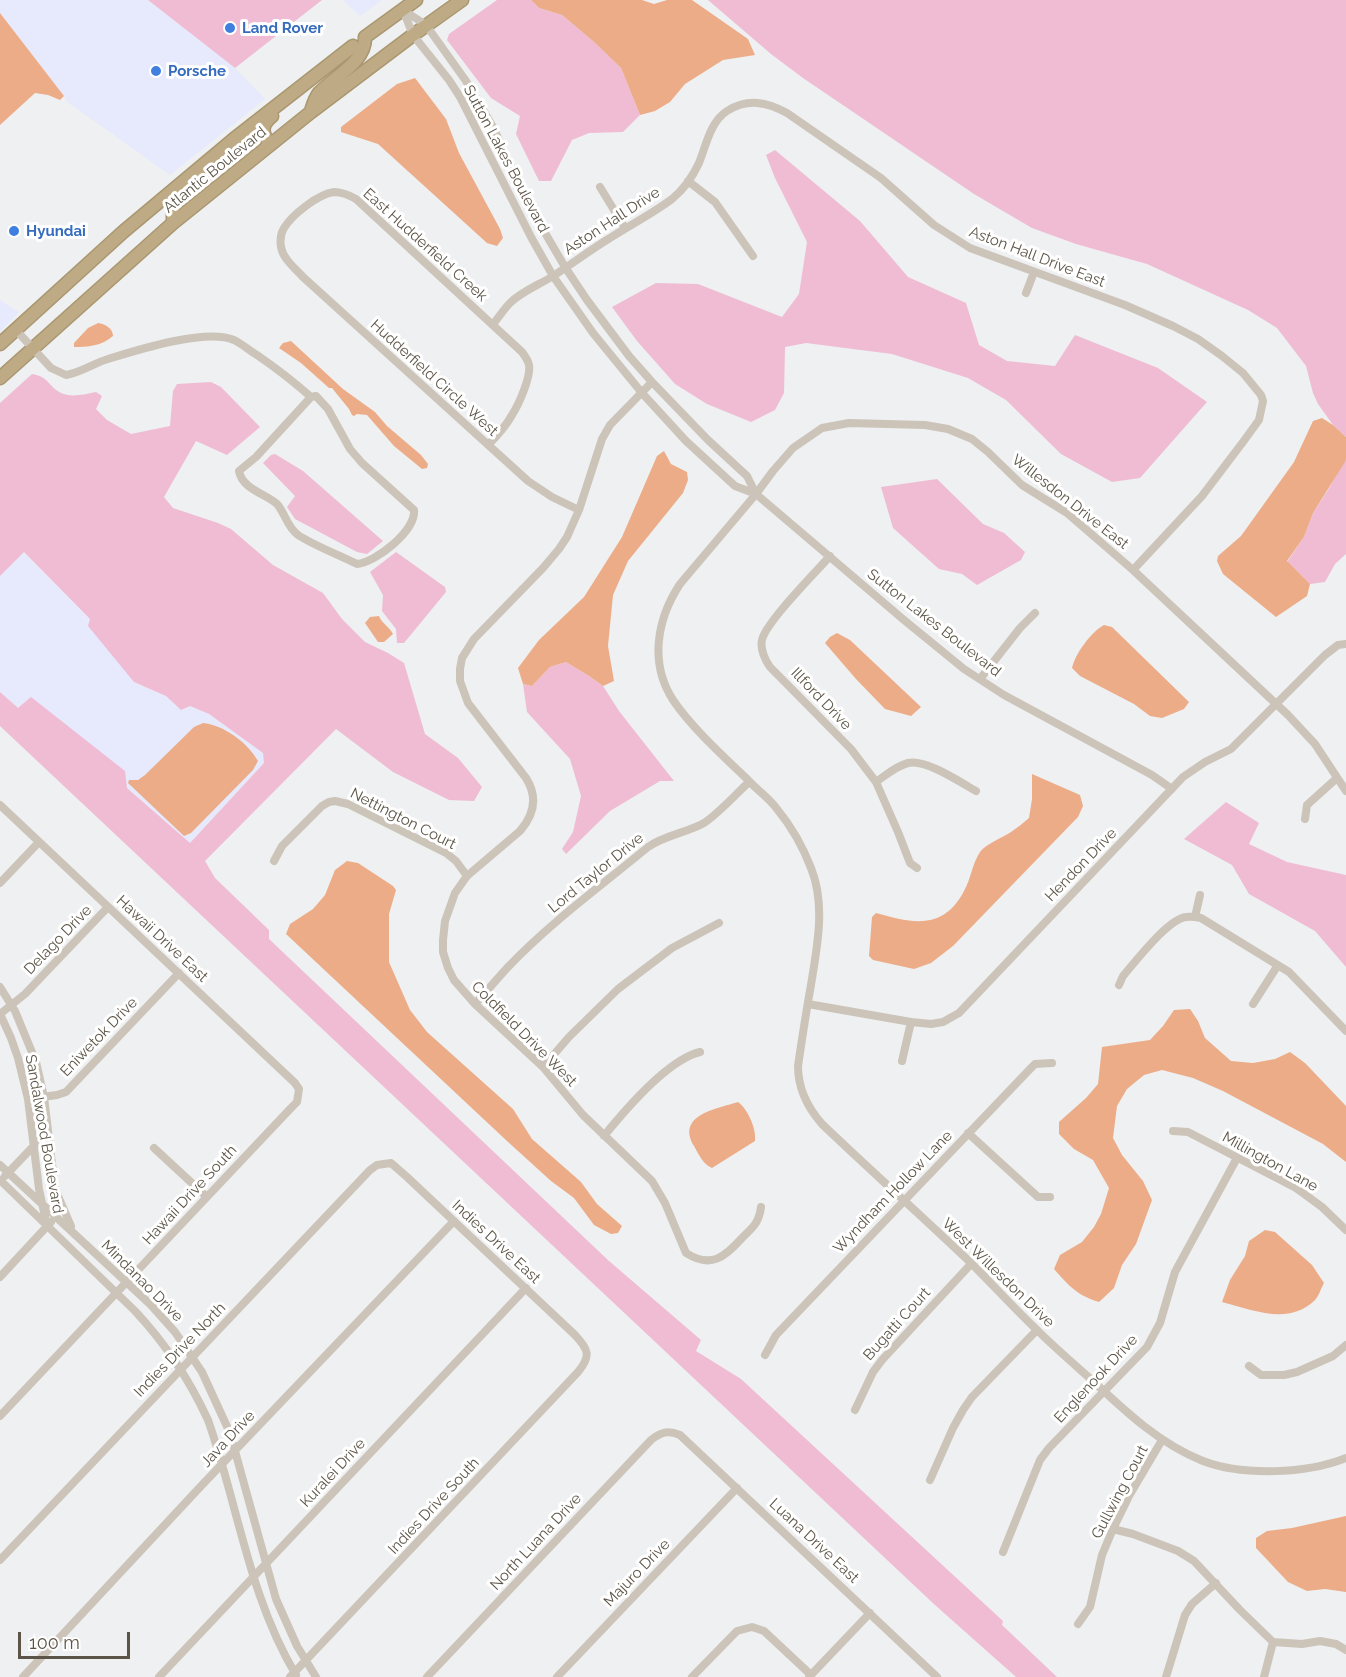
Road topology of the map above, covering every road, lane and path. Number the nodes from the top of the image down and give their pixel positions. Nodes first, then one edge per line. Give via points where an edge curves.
1 (416, 0) edge
2 (462, 0) edge
3 (403, 10) junction
4 (426, 25) junction
5 (413, 34) junction
6 (353, 46) dead end
7 (306, 82) junction
8 (746, 104) joint
9 (311, 112) junction
10 (250, 127) junction
11 (270, 145) junction
12 (505, 152) junction
13 (492, 160) junction
14 (688, 181) junction
15 (600, 187) dead end
16 (335, 192) joint
17 (173, 223) junction
18 (625, 228) junction
19 (753, 256) dead end
20 (565, 267) junction
21 (1034, 272) junction
22 (554, 276) junction
23 (1026, 293) dead end
24 (493, 324) junction
25 (15, 329) junction
26 (0, 344) edge
27 (33, 349) junction
28 (0, 378) edge
29 (652, 382) junction
30 (642, 393) junction
31 (311, 398) junction
32 (488, 445) junction
33 (756, 494) junction
34 (579, 510) junction
35 (830, 556) junction
36 (1133, 570) junction
37 (1035, 613) dead end
38 (1346, 644) edge
39 (980, 679) junction
40 (1277, 704) junction
41 (1336, 778) junction
42 (749, 782) junction
43 (876, 782) junction
44 (1172, 789) junction
45 (976, 791) dead end
46 (1346, 791) edge
47 (0, 805) edge
48 (1305, 819) dead end
49 (39, 842) junction
50 (274, 861) dead end
51 (917, 868) dead end
52 (467, 876) junction
53 (0, 883) edge
54 (1200, 896) dead end
55 (108, 907) junction
56 (1195, 917) junction
57 (719, 923) dead end
58 (1278, 965) junction
59 (179, 973) junction
60 (1119, 985) dead end
61 (0, 987) edge
62 (475, 1004) junction
63 (808, 1004) junction
64 (1253, 1004) dead end
65 (12, 1005) junction
66 (0, 1014) edge
67 (911, 1022) junction
68 (1346, 1031) edge
69 (700, 1052) dead end
70 (902, 1062) dead end
71 (1052, 1063) dead end
72 (543, 1067) junction
73 (298, 1095) joint
74 (44, 1097) junction
75 (28, 1100) junction
76 (1173, 1131) dead end
77 (47, 1132) junction
78 (968, 1133) junction
79 (604, 1136) junction
80 (33, 1147) junction
81 (154, 1148) dead end
82 (1237, 1158) junction
83 (382, 1163) joint
84 (0, 1165) edge
85 (8, 1172) junction
86 (1, 1181) edge
87 (207, 1197) junction
88 (1050, 1197) dead end
89 (903, 1201) junction
90 (44, 1206) junction
91 (761, 1207) dead end
92 (62, 1209) junction
93 (56, 1216) junction
94 (454, 1221) junction
95 (47, 1226) junction
96 (1346, 1230) edge
97 (74, 1232) junction
98 (971, 1264) junction
99 (0, 1277) edge
100 (127, 1281) junction
101 (526, 1288) junction
102 (115, 1293) junction
103 (1037, 1330) junction
104 (1346, 1345) edge
105 (586, 1348) joint
106 (765, 1356) dead end
107 (192, 1357) junction
108 (1249, 1366) dead end
109 (181, 1368) junction
110 (1104, 1392) junction
111 (855, 1410) dead end
112 (0, 1416) edge
113 (668, 1431) joint
114 (1162, 1440) junction
115 (235, 1451) junction
116 (1346, 1458) edge
117 (222, 1466) junction
118 (930, 1480) dead end
119 (737, 1488) junction
120 (1113, 1529) junction
121 (1003, 1552) dead end
122 (0, 1560) edge
123 (265, 1564) junction
124 (254, 1577) junction
125 (1216, 1583) junction
126 (870, 1613) junction
127 (1078, 1624) dead end
128 (1273, 1642) junction
129 (1346, 1650) edge
130 (305, 1661) junction
131 (294, 1675) edge
132 (810, 1676) edge
133 (932, 1676) edge
134 (23, 1677) edge
135 (159, 1677) edge
136 (316, 1677) edge
137 (427, 1677) edge
138 (557, 1677) edge
139 (692, 1677) edge
140 (1166, 1677) edge
141 (1264, 1677) edge

1 - 3 highway
2 - 4 highway, Atlantic Boulevard
3 - 4 street, Sutton Lakes Boulevard
3 - 5 street, Sutton Lakes Boulevard
3 - 9 highway via 365,38 360,54 317,95
4 - 5 highway, Atlantic Boulevard
4 - 12 street, Sutton Lakes Boulevard via 466,81
5 - 9 highway, Atlantic Boulevard
5 - 13 street, Sutton Lakes Boulevard via 454,88
6 - 7 highway, Atlantic Boulevard
7 - 10 highway, Atlantic Boulevard
7 - 11 highway via 297,96 266,121 262,135
8 - 14 street, Aston Hall Drive via 731,109 718,120
8 - 21 street, Aston Hall Drive East via 765,103 787,113 881,178 951,237
9 - 11 highway, Atlantic Boulevard
10 - 17 highway via 249,138 173,205
10 - 25 highway, Atlantic Boulevard via 123,232
11 - 17 highway, Atlantic Boulevard
12 - 13 street
12 - 20 street, Sutton Lakes Boulevard
13 - 22 street, Sutton Lakes Boulevard
14 - 18 street, Aston Hall Drive via 673,198
14 - 19 street via 715,202
15 - 18 street
16 - 24 street, East Hudderfield Creek via 356,199
16 - 32 street, Hudderfield Circle West via 320,196 286,226 281,247 284,256
17 - 27 highway, Atlantic Boulevard
18 - 20 street, Aston Hall Drive
20 - 22 street, Aston Hall Drive
20 - 29 street, Sutton Lakes Boulevard
21 - 23 street
21 - 36 street, Aston Hall Drive East via 1125,305 1198,339 1243,373 1262,394 1259,420 1249,435 1202,496
22 - 24 street, Aston Hall Drive via 511,302
22 - 30 street, Sutton Lakes Boulevard via 593,333
24 - 32 street, East Hudderfield Creek via 522,352 529,373 513,415
25 - 26 highway, Atlantic Boulevard
25 - 27 street
27 - 28 highway, Atlantic Boulevard
27 - 31 street via 51,368 66,375 142,349 195,338 224,338 245,347
29 - 30 street, Coldfield Drive West
29 - 33 street, Sutton Lakes Boulevard via 747,476
30 - 33 street, Sutton Lakes Boulevard via 735,486
30 - 34 street, Coldfield Drive West via 621,412 602,439
31 - 31 street via 239,471 240,476 278,506 299,536 357,564 363,563 389,548 403,534 414,510 362,463 328,409 316,396
32 - 34 street, Hudderfield Circle West via 539,490
33 - 35 street, Sutton Lakes Boulevard
33 - 36 street, Willesdon Drive East via 793,448 822,428 849,423 948,429 972,439 1022,484 1066,513
33 - 42 street, Willesdon Drive East via 675,592 663,614 658,644 660,664 674,701
34 - 52 street, Coldfield Drive West via 551,560 474,639 462,658 460,681 468,704 526,778 533,797 526,824
35 - 39 street, Sutton Lakes Boulevard
35 - 43 street, Illford Drive via 771,625 762,647 767,662 851,749
36 - 40 street, Willesdon Drive East
37 - 39 street
38 - 40 street, Hendon Drive via 1325,655
39 - 44 street, Sutton Lakes Boulevard
40 - 41 street, Willesdon Drive East via 1315,744
40 - 44 street, Hendon Drive via 1231,749 1197,767
41 - 46 street, Willesdon Drive East
41 - 48 street via 1307,805
42 - 62 street, Lord Taylor Drive via 706,821 656,842 631,861 508,966
42 - 63 street, West Willesdon Drive via 776,807 812,868 819,899 819,936
43 - 45 street via 899,766 918,762
43 - 51 street, Illford Drive via 910,863
44 - 67 street, Hendon Drive via 959,1013 938,1023
47 - 49 street, Hawaii Drive East
49 - 53 street
49 - 55 street, Hawaii Drive East
50 - 52 street, Nettington Court via 282,846 322,806 340,801 446,853
52 - 62 street, Coldfield Drive West via 448,907 443,952 454,980
54 - 56 street
55 - 59 street, Hawaii Drive East
55 - 65 street, Delago Drive
56 - 58 street
56 - 60 street via 1168,926
57 - 72 street via 672,948 618,989
58 - 64 street
58 - 68 street via 1294,976
59 - 73 street, Hawaii Drive East via 295,1083
59 - 74 street, Eniwetok Drive via 66,1092
61 - 65 street, Sandalwood Boulevard
62 - 72 street, Coldfield Drive West
63 - 67 street, Hendon Drive
63 - 89 street, West Willesdon Drive via 798,1066 805,1101 822,1124
65 - 66 street, Delago Drive
65 - 74 street, Sandalwood Boulevard via 32,1050
66 - 75 street, Sandalwood Boulevard via 18,1058
67 - 70 street
69 - 79 street via 688,1054 665,1071
71 - 78 street, Wyndham Hollow Lane via 1035,1064
72 - 79 street, Coldfield Drive West
73 - 87 street, Hawaii Drive South via 297,1102
74 - 75 street, Eniwetok Drive
74 - 77 street, Sandalwood Boulevard
75 - 80 street, Sandalwood Boulevard
76 - 82 street, Millington Lane via 1188,1132
77 - 80 street
77 - 92 street, Sandalwood Boulevard via 55,1189
78 - 88 street via 1038,1197
78 - 89 street, Wyndham Hollow Lane
79 - 91 street, Coldfield Drive West via 652,1181 686,1253 693,1257 704,1261 728,1254 760,1219
80 - 85 street
80 - 90 street, Sandalwood Boulevard
81 - 87 street
82 - 96 street, Millington Lane via 1296,1188
82 - 110 street, Englenook Drive via 1175,1272 1160,1323 1147,1347
83 - 94 street, Indies Drive East via 391,1163
83 - 107 street, Indies Drive North via 370,1170
84 - 85 street, Mindanao Drive
85 - 86 street
85 - 90 street, Mindanao Drive
86 - 95 street, Mindanao Drive
87 - 100 street, Hawaii Drive South
89 - 98 street, West Willesdon Drive
89 - 106 street, Wyndham Hollow Lane via 776,1335
90 - 93 street, Mindanao Drive
90 - 95 street, Sandalwood Boulevard
92 - 93 street
92 - 97 street, Sandalwood Boulevard
93 - 95 street
93 - 97 street, Mindanao Drive
94 - 101 street, Indies Drive East
94 - 115 street, Java Drive
95 - 99 street
95 - 102 street, Mindanao Drive
97 - 100 street, Mindanao Drive
98 - 103 street, West Willesdon Drive
98 - 111 street, Bugatti Court via 882,1360
100 - 102 street, Hawaii Drive South
100 - 107 street, Mindanao Drive via 160,1314
101 - 105 street, Indies Drive East
101 - 123 street, Kuralei Drive
102 - 109 street, Mindanao Drive via 154,1331
102 - 112 street, Hawaii Drive South
103 - 110 street, West Willesdon Drive
103 - 118 street via 972,1397 952,1428
104 - 108 street via 1333,1356 1298,1372 1261,1375
105 - 130 street, Indies Drive South via 585,1363 578,1372
107 - 109 street, Indies Drive North
107 - 115 street, Mindanao Drive via 215,1398
109 - 117 street, Mindanao Drive via 208,1420
109 - 122 street, Indies Drive North
110 - 114 street, West Willesdon Drive
110 - 121 street, Englenook Drive via 1040,1460
113 - 119 street, Luana Drive East via 680,1435
113 - 137 street, North Luana Drive via 651,1440
114 - 116 street, West Willesdon Drive via 1202,1461 1251,1470 1315,1467
114 - 120 street, Gullwing Court
115 - 117 street, Java Drive
115 - 123 street, Mindanao Drive
117 - 124 street, Mindanao Drive
117 - 134 street, Java Drive
119 - 126 street, Luana Drive East
119 - 138 street, Majuro Drive
120 - 125 street via 1178,1551
120 - 127 street, Gullwing Court via 1102,1555 1090,1607
123 - 124 street, Kuralei Drive
123 - 130 street, Mindanao Drive via 283,1616
124 - 131 street, Mindanao Drive
124 - 135 street, Kuralei Drive
125 - 128 street
125 - 140 street via 1185,1615
126 - 132 street
126 - 133 street, Luana Drive East
128 - 129 street via 1320,1641
128 - 141 street
130 - 131 street, Indies Drive South
130 - 136 street, Mindanao Drive
132 - 139 street via 764,1631 752,1627 737,1631

